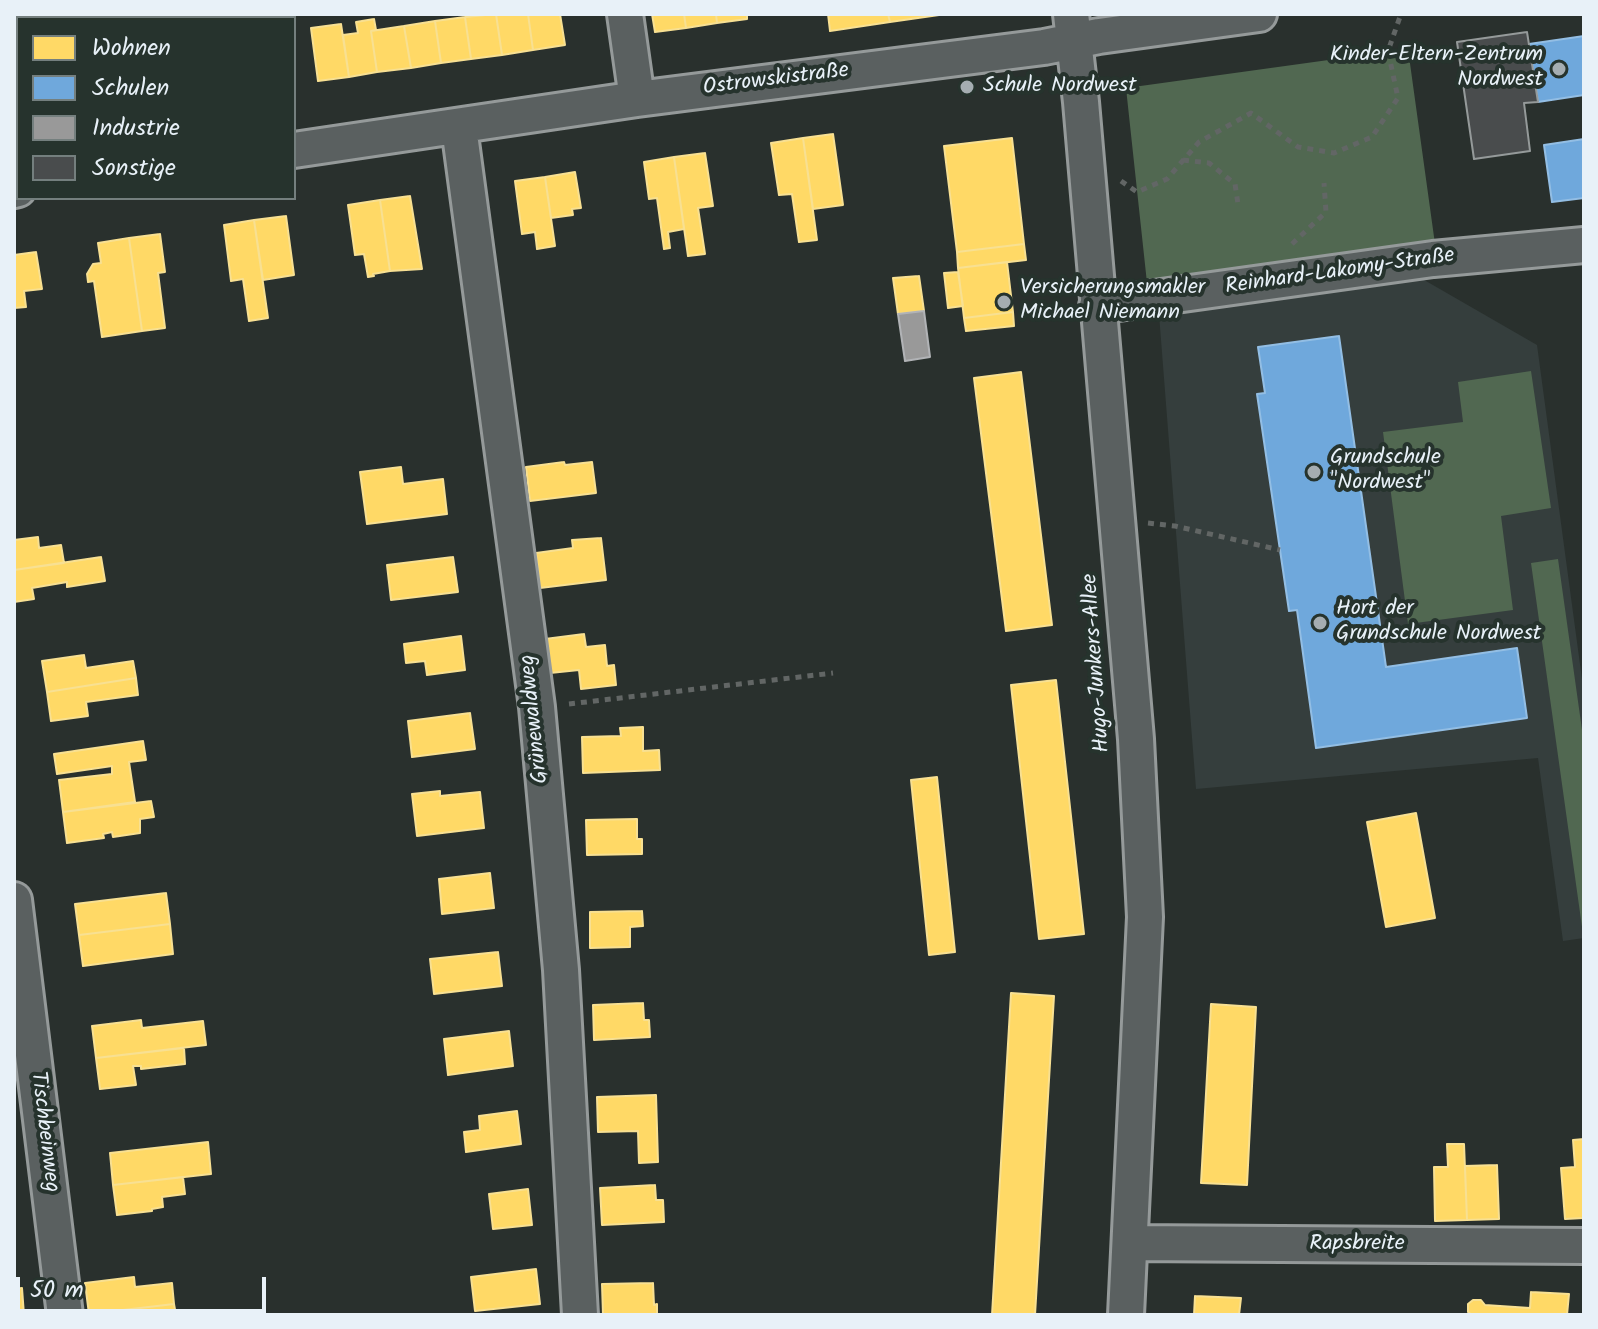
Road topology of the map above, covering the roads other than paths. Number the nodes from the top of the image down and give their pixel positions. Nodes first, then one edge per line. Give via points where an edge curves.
1 (625, 14) edge
2 (1259, 14) edge
3 (1073, 28) edge
4 (637, 99) junction
5 (459, 127) junction
6 (296, 150) edge
7 (1584, 245) edge
8 (1097, 306) junction
9 (14, 900) edge
10 (1130, 1243) junction
11 (1584, 1246) edge
12 (65, 1315) edge
13 (580, 1315) edge
14 (1126, 1315) edge

1 - 4 street
2 - 3 street, Ostrowskistraße via 1127,32
3 - 4 street, Ostrowskistraße
3 - 8 street, Hugo-Junkers-Allee
4 - 5 street, Ostrowskistraße
5 - 6 street, Ostrowskistraße
5 - 13 street, Grünewaldweg via 537,707 561,970
7 - 8 street, Reinhard-Lakomy-Straße via 1433,259
8 - 10 street, Hugo-Junkers-Allee via 1136,739 1145,917
9 - 12 street, Tischbeinweg
10 - 11 street, Rapsbreite
10 - 14 street, Hugo-Junkers-Allee

